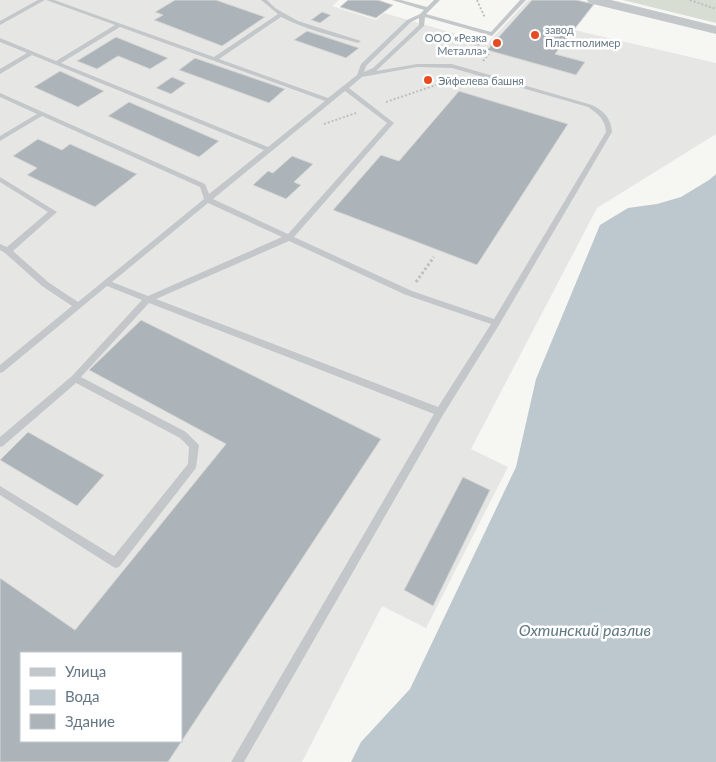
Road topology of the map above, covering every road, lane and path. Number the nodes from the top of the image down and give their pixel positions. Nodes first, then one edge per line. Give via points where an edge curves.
1 (42, 0) edge
2 (49, 0) edge
3 (264, 0) edge
4 (395, 0) edge
5 (437, 0) edge
6 (523, 0) edge
7 (594, 0) edge
8 (690, 0) edge
9 (428, 9) junction
10 (716, 9) edge
11 (280, 15) junction
12 (422, 15) junction
13 (0, 23) edge
14 (120, 25) junction
15 (716, 30) edge
16 (0, 40) edge
17 (358, 41) dead end
18 (32, 53) junction
19 (489, 54) dead end
20 (215, 59) junction
21 (57, 63) junction
22 (0, 72) edge
23 (474, 72) junction
24 (360, 76) junction
25 (345, 88) junction
26 (0, 95) edge
27 (329, 100) junction
28 (371, 107) junction
29 (41, 114) junction
30 (317, 127) dead end
31 (0, 139) edge
32 (270, 150) junction
33 (0, 179) edge
34 (208, 200) junction
35 (288, 238) junction
36 (4, 249) edge
37 (434, 257) dead end
38 (107, 283) junction
39 (409, 293) junction
40 (148, 299) junction
41 (78, 306) junction
42 (496, 323) junction
43 (0, 370) edge
44 (75, 378) junction
45 (440, 412) junction
46 (0, 443) edge
47 (0, 490) edge
48 (237, 762) edge

1 - 13 lane
2 - 14 lane
3 - 11 lane
4 - 9 lane
5 - 9 lane
6 - 12 lane via 492,34
7 - 15 street
8 - 10 path
9 - 12 lane
11 - 17 lane
11 - 20 lane
12 - 24 lane via 409,21 362,65
12 - 24 lane via 422,25 375,69
14 - 20 lane
14 - 21 lane
16 - 18 lane
18 - 21 lane
18 - 22 lane
19 - 23 path
20 - 27 lane
21 - 32 lane
23 - 24 lane via 430,64
23 - 28 path
23 - 42 lane via 590,106 603,113 609,123 609,132
24 - 25 lane
25 - 27 lane
25 - 28 lane
26 - 29 lane
27 - 32 lane
28 - 30 path
28 - 35 lane via 392,122
29 - 31 lane
29 - 34 lane via 203,186
32 - 34 lane
33 - 36 lane via 53,212
34 - 35 lane
34 - 38 lane
35 - 39 lane
35 - 40 lane
36 - 41 lane via 45,284
37 - 39 path
38 - 40 lane
38 - 41 lane
39 - 42 lane
40 - 44 lane
40 - 45 lane
41 - 43 lane
42 - 45 lane
44 - 46 lane
44 - 47 lane via 183,435 194,445 193,465 115,563
45 - 48 lane

